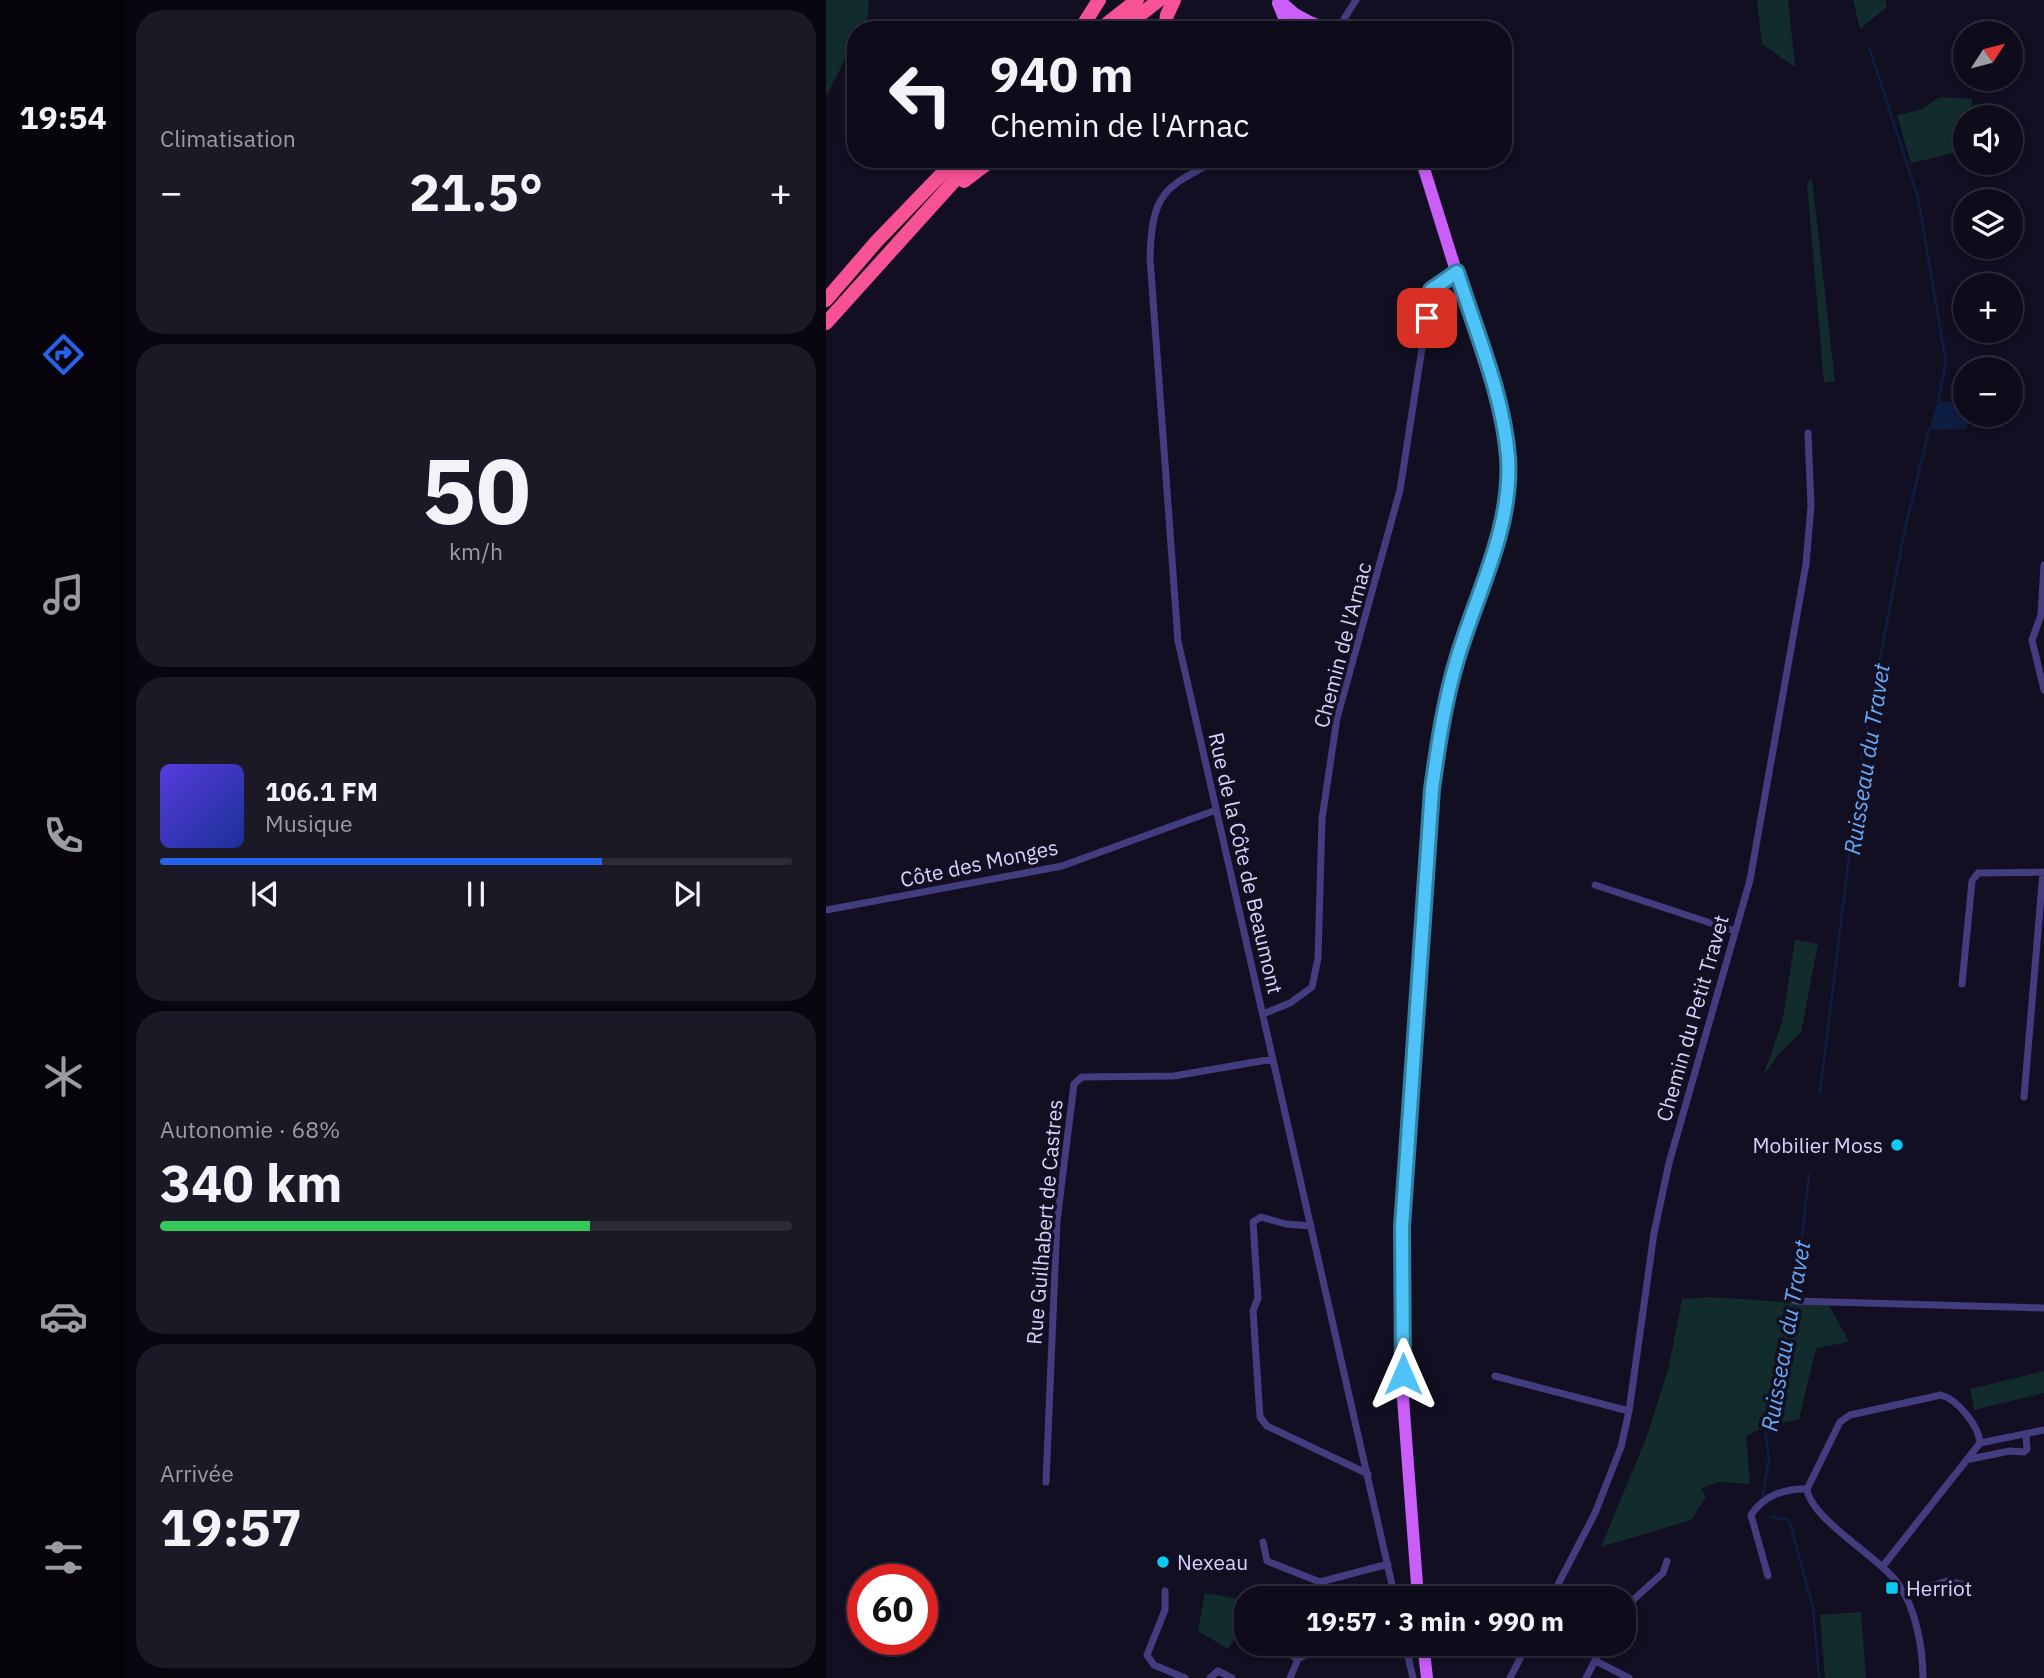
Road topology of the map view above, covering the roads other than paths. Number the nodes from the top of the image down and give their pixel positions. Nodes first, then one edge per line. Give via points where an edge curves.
1 (1099, 0) edge
2 (1137, 0) edge
3 (1159, 0) edge
4 (1174, 0) edge
5 (1278, 0) edge
6 (1356, 0) edge
7 (1345, 13) junction
8 (1086, 21) edge
9 (1110, 21) edge
10 (1132, 21) edge
11 (1166, 21) edge
12 (1286, 21) edge
13 (1311, 21) edge
14 (1331, 21) edge
15 (1341, 21) edge
16 (947, 168) edge
17 (966, 168) edge
18 (982, 168) edge
19 (1202, 168) edge
20 (1424, 168) edge
21 (908, 231) junction
22 (1457, 272) junction
23 (826, 300) edge
24 (826, 323) edge
25 (1808, 433) dead end
26 (2044, 565) edge
27 (2044, 690) edge
28 (1216, 810) junction
29 (2044, 872) edge
30 (1595, 885) dead end
31 (826, 910) edge
32 (1735, 931) junction
33 (1962, 984) dead end
34 (1263, 1014) junction
35 (1273, 1059) junction
36 (2024, 1097) dead end
37 (1311, 1226) junction
38 (1795, 1301) dead end
39 (2044, 1308) edge
40 (1495, 1376) dead end
41 (1629, 1411) junction
42 (2044, 1430) edge
43 (2026, 1436) junction
44 (1980, 1443) junction
45 (1969, 1459) junction
46 (1368, 1474) junction
47 (1046, 1482) dead end
48 (1807, 1489) junction
49 (1264, 1542) dead end
50 (1667, 1562) dead end
51 (1388, 1564) junction
52 (1883, 1566) junction
53 (1768, 1576) dead end
54 (1965, 1585) dead end
55 (1393, 1586) edge
56 (1417, 1586) edge
57 (1557, 1586) edge
58 (1165, 1591) dead end
59 (1904, 1594) junction
60 (1636, 1598) edge
61 (1292, 1656) edge
62 (1303, 1656) edge
63 (1408, 1656) edge
64 (1424, 1656) edge
65 (1521, 1656) edge
66 (1598, 1656) edge
67 (1298, 1660) junction
68 (1596, 1661) junction
69 (1185, 1678) edge
70 (1210, 1678) edge
71 (1232, 1678) edge
72 (1290, 1678) edge
73 (1413, 1678) edge
74 (1427, 1678) edge
75 (1510, 1678) edge
76 (1586, 1678) edge
77 (1629, 1678) edge
78 (1923, 1678) edge

1 - 8 highway
2 - 9 highway
3 - 10 highway
4 - 11 highway
5 - 12 main road
5 - 13 main road
6 - 7 street
7 - 14 street
7 - 15 street
16 - 23 highway
17 - 21 highway
18 - 21 highway
19 - 28 street, Rue de la Côte de Beaumont via 1166,192 1156,206 1150,258 1178,641
20 - 22 main road
21 - 24 highway
22 - 34 street, Chemin de l'Arnac via 1431,290 1400,490 1337,718 1322,819 1318,958 1312,987
22 - 56 main road via 1501,415 1508,458 1506,501 1456,663 1432,789 1402,1227 1403,1398
25 - 32 street, Chemin du Petit Travet via 1811,506 1806,564 1750,880
26 - 27 street via 2041,615 2032,640
28 - 31 street, Côte des Monges via 1062,866
28 - 34 street, Rue de la Côte de Beaumont
29 - 33 street via 1979,873 1972,881
29 - 36 street
30 - 32 street
32 - 41 street, Chemin du Petit Travet via 1668,1163
34 - 35 street, Rue de la Côte de Beaumont
35 - 37 street, Rue de la Côte de Beaumont
35 - 47 street, Rue Guilhabert de Castres via 1174,1076 1082,1077 1074,1084 1057,1221
37 - 46 street, Rue de la Côte de Beaumont
37 - 46 street via 1261,1217 1253,1222 1260,1417 1267,1426
38 - 39 street
40 - 41 street
41 - 57 street, Chemin du Petit Travet via 1621,1447 1595,1513
42 - 43 street
43 - 44 street
43 - 45 street via 2024,1452
44 - 45 street
44 - 48 street via 1976,1428 1953,1401 1941,1395 1850,1415 1840,1422
45 - 52 street
46 - 51 street, Rue de la Côte de Beaumont
48 - 52 street via 1810,1500 1832,1525
48 - 53 street via 1784,1490 1760,1504 1751,1516
49 - 51 street via 1267,1561 1320,1582
50 - 60 street via 1663,1573
51 - 55 street, Rue de la Côte de Beaumont
52 - 59 street
54 - 59 street via 1947,1581
58 - 69 street via 1165,1610 1147,1656 1154,1665
59 - 78 street via 1921,1650
61 - 67 street
62 - 67 street
63 - 73 street
64 - 74 main road
65 - 75 street
66 - 68 street
67 - 72 street
68 - 76 street
68 - 77 street
70 - 71 street via 1218,1671

